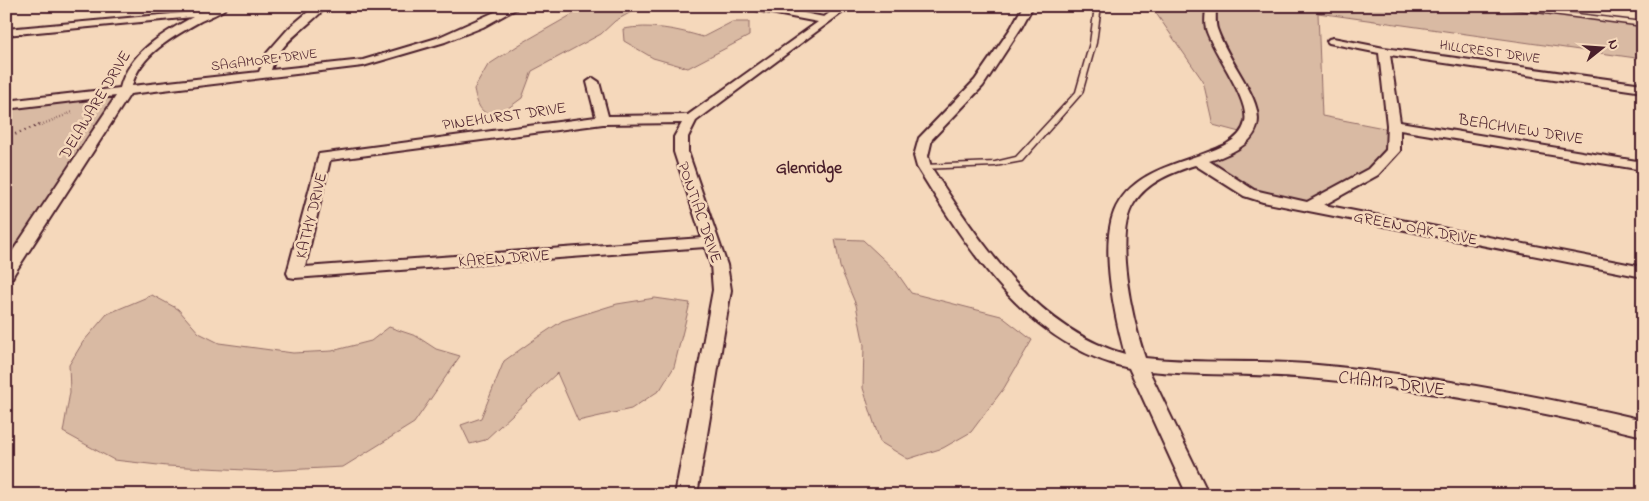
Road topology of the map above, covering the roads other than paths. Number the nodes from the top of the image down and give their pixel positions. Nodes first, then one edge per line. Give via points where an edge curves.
1 (322, 6) edge
2 (516, 6) edge
3 (750, 6) edge
4 (846, 6) edge
5 (1028, 6) edge
6 (1098, 6) edge
7 (1211, 6) edge
8 (1494, 6) edge
9 (217, 9) edge
10 (826, 20) junction
11 (1643, 24) edge
12 (6, 32) edge
13 (1333, 42) dead end
14 (1384, 51) junction
15 (264, 75) junction
16 (593, 82) dead end
17 (1643, 88) edge
18 (125, 91) junction
19 (6, 105) edge
20 (691, 119) junction
21 (603, 120) junction
22 (1394, 125) junction
23 (324, 157) joint
24 (1198, 160) junction
25 (1643, 166) edge
26 (924, 167) junction
27 (1311, 206) junction
28 (712, 242) junction
29 (1643, 272) edge
30 (295, 273) joint
31 (6, 274) edge
32 (1137, 365) junction
33 (1643, 428) edge
34 (686, 495) edge
35 (1198, 495) edge

1 - 15 street via 287,37 268,60
2 - 15 street, SAGAMORE DRIVE via 492,20 401,55
3 - 10 street
4 - 10 street, PONTIAC DRIVE
5 - 26 street via 979,83 926,138 921,156
6 - 26 lane via 1093,43 1080,93 1019,160
7 - 24 street via 1211,28 1253,113 1248,134 1236,146
8 - 11 lane
9 - 12 street
9 - 18 street, DELAWARE DRIVE via 182,27 143,56 130,73
10 - 20 street, PONTIAC DRIVE
13 - 14 street, HILLCREST DRIVE
14 - 17 street, HILLCREST DRIVE
14 - 22 street
15 - 18 street, SAGAMORE DRIVE
16 - 21 street
18 - 19 street, SAGAMORE DRIVE
18 - 31 street, DELAWARE DRIVE
20 - 21 street, PINEHURST DRIVE
20 - 28 street, PONTIAC DRIVE via 681,137 681,152
21 - 23 street, PINEHURST DRIVE
22 - 25 street, BEACHVIEW DRIVE
22 - 27 street via 1393,151 1373,172
23 - 30 street, KATHY DRIVE
24 - 27 street, GREEN OAK DRIVE via 1249,193
24 - 32 street via 1170,169 1141,185 1125,204 1117,226 1121,296
26 - 32 street, CHAMP DRIVE via 960,223 1024,301 1052,325 1080,342 1103,354
27 - 29 street, GREEN OAK DRIVE
28 - 30 street, KAREN DRIVE
28 - 34 street, PONTIAC DRIVE via 720,265 722,290
32 - 33 street, CHAMP DRIVE via 1306,371 1430,385
32 - 35 street via 1168,437

